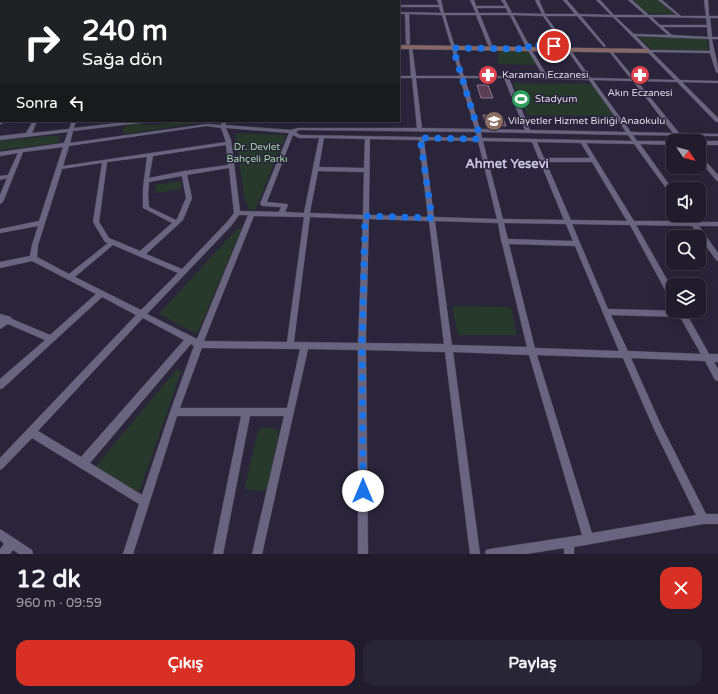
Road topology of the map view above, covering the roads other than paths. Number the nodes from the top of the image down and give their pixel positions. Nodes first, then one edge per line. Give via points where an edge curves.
1 (472, 0) edge
2 (503, 0) edge
3 (537, 0) edge
4 (565, 0) edge
5 (598, 0) edge
6 (630, 0) edge
7 (660, 0) edge
8 (706, 0) edge
9 (400, 6) edge
10 (441, 7) edge
11 (475, 7) junction
12 (507, 7) junction
13 (400, 13) edge
14 (407, 13) junction
15 (478, 13) junction
16 (511, 14) junction
17 (544, 15) junction
18 (578, 15) junction
19 (646, 15) junction
20 (614, 16) junction
21 (680, 16) junction
22 (708, 16) junction
23 (718, 17) edge
24 (659, 26) junction
25 (710, 26) junction
26 (633, 35) junction
27 (671, 36) junction
28 (711, 37) junction
29 (718, 38) edge
30 (400, 43) edge
31 (409, 45) junction
32 (490, 45) junction
33 (452, 46) junction
34 (604, 46) junction
35 (400, 47) edge
36 (529, 47) junction
37 (569, 48) junction
38 (646, 49) junction
39 (610, 50) junction
40 (712, 52) junction
41 (718, 72) edge
42 (400, 77) edge
43 (413, 77) junction
44 (462, 77) junction
45 (506, 77) junction
46 (547, 78) junction
47 (592, 80) junction
48 (635, 81) junction
49 (680, 82) junction
50 (718, 82) edge
51 (718, 121) edge
52 (35, 122) edge
53 (74, 122) edge
54 (130, 122) edge
55 (370, 122) edge
56 (113, 123) edge
57 (224, 123) edge
58 (370, 129) junction
59 (420, 129) junction
60 (478, 130) junction
61 (71, 131) junction
62 (528, 131) junction
63 (292, 132) junction
64 (627, 133) junction
65 (677, 134) joint
66 (28, 135) junction
67 (706, 135) edge
68 (718, 135) edge
69 (322, 136) junction
70 (368, 137) junction
71 (0, 138) edge
72 (420, 138) junction
73 (110, 139) junction
74 (479, 139) junction
75 (534, 140) junction
76 (582, 141) junction
77 (636, 142) junction
78 (228, 143) junction
79 (666, 143) edge
80 (706, 143) edge
81 (718, 143) edge
82 (66, 145) junction
83 (21, 151) junction
84 (0, 154) edge
85 (150, 155) junction
86 (543, 160) junction
87 (594, 160) junction
88 (105, 161) junction
89 (706, 165) edge
90 (231, 166) junction
91 (59, 168) junction
92 (316, 169) junction
93 (366, 170) junction
94 (184, 174) junction
95 (11, 176) junction
96 (0, 178) edge
97 (718, 179) edge
98 (148, 180) junction
99 (666, 184) edge
100 (0, 202) edge
101 (237, 213) junction
102 (252, 214) junction
103 (281, 214) junction
104 (307, 215) junction
105 (365, 216) junction
106 (432, 218) junction
107 (499, 220) junction
108 (569, 222) junction
109 (42, 223) junction
110 (177, 223) junction
111 (632, 223) junction
112 (694, 224) junction
113 (718, 224) edge
114 (0, 231) edge
115 (113, 242) junction
116 (504, 242) junction
117 (578, 244) junction
118 (141, 254) junction
119 (33, 258) junction
120 (718, 258) edge
121 (0, 264) edge
122 (183, 272) junction
123 (70, 277) junction
124 (666, 284) edge
125 (102, 293) junction
126 (606, 312) junction
127 (666, 313) edge
128 (142, 314) junction
129 (4, 318) edge
130 (685, 318) edge
131 (0, 326) edge
132 (52, 339) junction
133 (189, 340) junction
134 (199, 344) junction
135 (290, 346) junction
136 (305, 347) junction
137 (362, 348) junction
138 (447, 348) junction
139 (532, 352) junction
140 (626, 355) junction
141 (706, 358) junction
142 (718, 358) edge
143 (718, 378) edge
144 (0, 385) edge
145 (174, 412) junction
146 (246, 412) junction
147 (290, 412) junction
148 (31, 432) junction
149 (83, 463) junction
150 (0, 465) edge
151 (145, 502) junction
152 (703, 519) junction
153 (718, 519) edge
154 (0, 534) edge
155 (589, 539) junction
156 (570, 542) junction
157 (12, 543) junction
158 (3, 554) edge
159 (28, 554) edge
160 (128, 554) edge
161 (218, 554) edge
162 (257, 554) edge
163 (363, 554) edge
164 (475, 554) edge
165 (490, 554) edge
166 (569, 554) edge

1 - 11 street
2 - 12 street
3 - 17 street
4 - 18 street
5 - 20 street
6 - 19 street
7 - 21 street
8 - 22 street
9 - 10 street
10 - 14 street
10 - 15 street
10 - 33 street
11 - 12 street
11 - 15 street
12 - 16 street
13 - 14 street
14 - 31 street
15 - 16 street
15 - 32 street
16 - 17 street
16 - 36 street
17 - 18 street
17 - 37 street
18 - 20 street
18 - 34 street
19 - 20 street
19 - 21 street
19 - 24 street
20 - 26 street
21 - 22 street
22 - 23 street
22 - 25 street
24 - 25 street
24 - 27 street
25 - 28 street
26 - 27 street
26 - 38 street
27 - 28 street
28 - 29 street
28 - 40 street
30 - 31 street
31 - 33 street
31 - 35 street
31 - 43 street
32 - 33 street
32 - 36 street
33 - 36 street
33 - 44 street
34 - 37 street
34 - 38 street
36 - 37 street
36 - 46 street
37 - 39 street
37 - 47 street
38 - 39 street
38 - 40 street
38 - 49 street
39 - 48 street
40 - 41 street
42 - 43 street
43 - 44 street
43 - 59 street
44 - 45 street
44 - 60 street
45 - 46 street
45 - 62 street
46 - 47 street
47 - 48 street
47 - 64 street
48 - 49 street
48 - 65 street
49 - 50 street
49 - 51 street
52 - 66 street
53 - 61 street
54 - 56 street
55 - 58 street
56 - 61 street
56 - 73 street
57 - 63 street
57 - 73 street
57 - 78 street
58 - 59 street
58 - 63 street via 298,129
59 - 60 street
60 - 62 street
60 - 74 street
61 - 66 street
61 - 82 street
62 - 64 street
63 - 69 street via 299,136
63 - 103 street via 263,204 284,205
64 - 65 street
64 - 77 street
66 - 71 street
67 - 68 street
69 - 70 street
69 - 92 street
70 - 72 street
70 - 93 street
72 - 74 street
72 - 106 street
73 - 82 street
74 - 75 street
74 - 107 street
75 - 76 street
75 - 86 street
76 - 77 street
76 - 87 street
77 - 79 street
77 - 99 street
78 - 85 street
78 - 90 street
80 - 81 street
82 - 83 street
82 - 91 street
83 - 84 street
83 - 95 street
85 - 88 street
85 - 98 street
86 - 87 street
86 - 108 street
87 - 111 street
88 - 91 street
88 - 115 street via 96,222 107,240
89 - 97 street
90 - 94 street
90 - 101 street
91 - 109 street
92 - 93 street
92 - 104 street
93 - 105 street
94 - 98 street
94 - 110 street via 189,198
95 - 96 street
95 - 100 street
98 - 110 street via 144,194 146,208
101 - 102 street
101 - 122 street
102 - 103 street
102 - 134 street
103 - 104 street
104 - 105 street
104 - 135 street
105 - 106 street
105 - 137 street
106 - 107 street
106 - 138 street
107 - 108 street
107 - 116 street
108 - 111 street
108 - 117 street
109 - 114 street
109 - 119 street
110 - 118 street
111 - 112 street
111 - 124 street
112 - 113 street
112 - 120 street
115 - 118 street
115 - 123 street
116 - 117 street
116 - 139 street
117 - 126 street
118 - 122 street
119 - 121 street
119 - 123 street
122 - 128 street
123 - 125 street
125 - 128 street
125 - 132 street
126 - 127 street
126 - 140 street
128 - 133 street
128 - 148 street
129 - 131 street
129 - 132 street
130 - 141 street
132 - 144 street
133 - 134 street
133 - 149 street
134 - 135 street
134 - 145 street
135 - 136 street
136 - 137 street
136 - 147 street
137 - 138 street
137 - 163 street
138 - 139 street
138 - 164 street
139 - 140 street
139 - 155 street
140 - 141 street
140 - 152 street via 657,426
141 - 142 street
141 - 143 street
145 - 146 street
145 - 151 street
146 - 147 street
146 - 161 street
147 - 162 street
148 - 149 street
148 - 150 street
149 - 151 street
151 - 160 street
152 - 153 street
152 - 155 street
154 - 157 street
155 - 156 street
156 - 165 street
156 - 166 street
157 - 158 street
157 - 159 street

